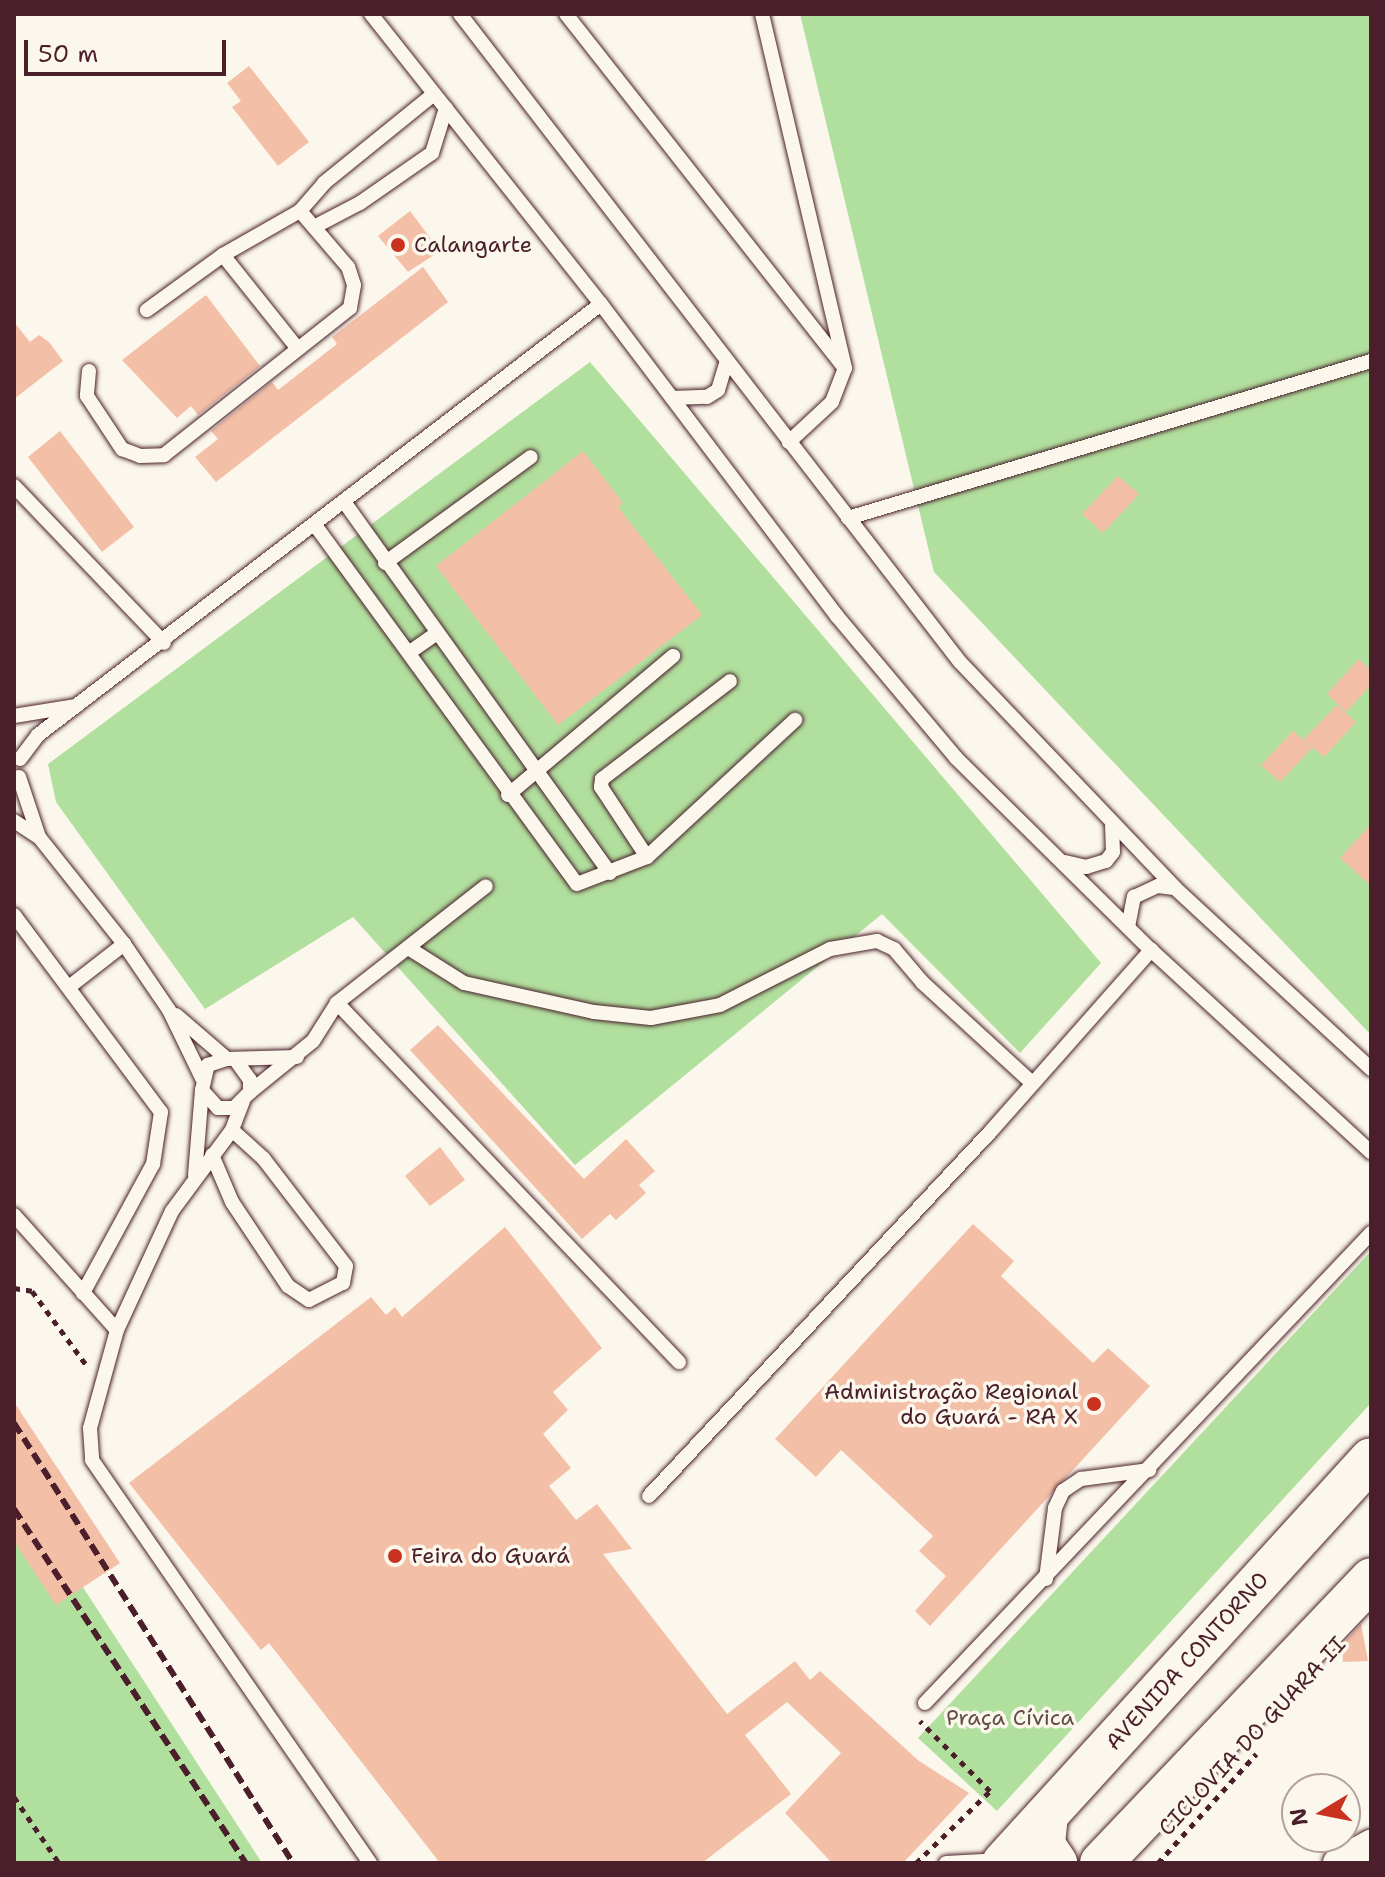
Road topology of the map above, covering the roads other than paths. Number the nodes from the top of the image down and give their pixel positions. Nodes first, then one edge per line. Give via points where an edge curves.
1 (371, 14) edge
2 (460, 14) edge
3 (566, 14) edge
4 (762, 14) edge
5 (434, 94) junction
6 (446, 108) junction
7 (300, 211) junction
8 (314, 227) junction
9 (223, 255) junction
10 (601, 304) junction
11 (147, 310) dead end
12 (298, 349) junction
13 (727, 361) junction
14 (1371, 361) edge
15 (845, 368) junction
16 (89, 371) dead end
17 (672, 398) junction
18 (789, 442) junction
19 (531, 457) dead end
20 (14, 486) edge
21 (345, 503) junction
22 (848, 518) junction
23 (315, 525) junction
24 (385, 563) junction
25 (437, 633) junction
26 (164, 643) junction
27 (410, 652) junction
28 (673, 656) dead end
29 (730, 681) dead end
30 (80, 705) junction
31 (14, 716) edge
32 (795, 720) dead end
33 (14, 744) edge
34 (20, 759) junction
35 (536, 772) junction
36 (17, 782) edge
37 (508, 795) junction
38 (14, 821) edge
39 (1112, 825) junction
40 (39, 837) junction
41 (647, 857) junction
42 (1065, 862) junction
43 (610, 873) junction
44 (486, 886) dead end
45 (1175, 888) junction
46 (14, 915) edge
47 (1128, 927) junction
48 (124, 944) junction
49 (410, 949) junction
50 (1151, 950) junction
51 (69, 987) junction
52 (337, 1003) junction
53 (169, 1010) junction
54 (297, 1057) junction
55 (232, 1061) junction
56 (1371, 1069) edge
57 (1032, 1083) junction
58 (202, 1084) junction
59 (247, 1096) junction
60 (232, 1130) junction
61 (1371, 1152) edge
62 (212, 1155) junction
63 (195, 1176) junction
64 (14, 1215) edge
65 (1371, 1233) edge
66 (83, 1293) junction
67 (117, 1330) junction
68 (679, 1362) dead end
69 (1371, 1459) edge
70 (1149, 1470) junction
71 (649, 1496) dead end
72 (1046, 1579) junction
73 (1371, 1579) edge
74 (925, 1703) dead end
75 (1047, 1815) junction
76 (1371, 1845) edge
77 (1004, 1862) edge
78 (370, 1863) edge
79 (946, 1863) edge
80 (1056, 1863) edge
81 (1101, 1863) edge
82 (1338, 1863) edge

1 - 5 lane
2 - 13 lane
3 - 15 lane
4 - 15 lane
5 - 6 lane
5 - 7 lane via 324,183
6 - 8 lane via 432,153 360,203
6 - 10 lane
7 - 8 lane
7 - 9 lane
8 - 12 lane via 348,267 354,296 350,308
9 - 11 lane
9 - 12 lane
10 - 17 lane
10 - 21 lane
12 - 16 lane via 164,455 140,456 122,449 87,396
13 - 17 lane via 718,390 707,397
13 - 18 lane
14 - 22 lane
15 - 18 lane via 832,402
17 - 42 lane via 956,758
18 - 22 lane
19 - 24 lane
20 - 26 lane
21 - 23 lane
21 - 24 lane
22 - 39 lane via 960,662
23 - 26 lane
23 - 27 lane
24 - 25 lane
25 - 27 lane
25 - 35 lane
26 - 30 lane
27 - 37 lane
28 - 35 lane
29 - 41 lane via 602,779 601,787
30 - 31 lane
30 - 34 lane via 38,735
32 - 41 lane
33 - 34 lane
34 - 36 lane
35 - 37 lane
35 - 43 lane
36 - 40 lane
37 - 43 lane via 577,884
38 - 40 lane
39 - 42 lane via 1113,852 1106,861 1086,867
39 - 45 lane
40 - 48 lane
41 - 43 lane
42 - 47 lane
44 - 49 lane
45 - 47 lane via 1158,886 1134,897
45 - 56 lane
46 - 51 lane
47 - 50 lane
48 - 51 lane
48 - 53 lane
49 - 52 lane
49 - 57 lane via 464,983 594,1012 651,1018 720,1005 830,949 877,941 894,949 923,983
50 - 57 lane
50 - 61 lane
51 - 66 lane via 156,1101 163,1119 153,1164
52 - 54 lane
52 - 68 lane
53 - 55 lane
53 - 58 lane
54 - 55 lane
54 - 59 lane
55 - 58 lane via 208,1065
55 - 59 lane via 250,1080
57 - 71 lane
58 - 59 lane via 218,1108
58 - 63 lane
59 - 60 lane
60 - 62 lane
60 - 62 lane via 264,1159 346,1266 343,1283 309,1300 288,1286 232,1202
62 - 63 lane
63 - 67 lane via 172,1211
64 - 66 lane
65 - 70 lane
66 - 67 lane
67 - 78 lane via 90,1445 100,1477
69 - 75 main road, AVENIDA CONTORNO
70 - 72 lane
70 - 72 lane via 1081,1479 1063,1491 1055,1508
72 - 74 lane
73 - 81 main road
75 - 77 main road, AVENIDA CONTORNO
75 - 80 main road via 1044,1845
76 - 82 street
77 - 79 lane

